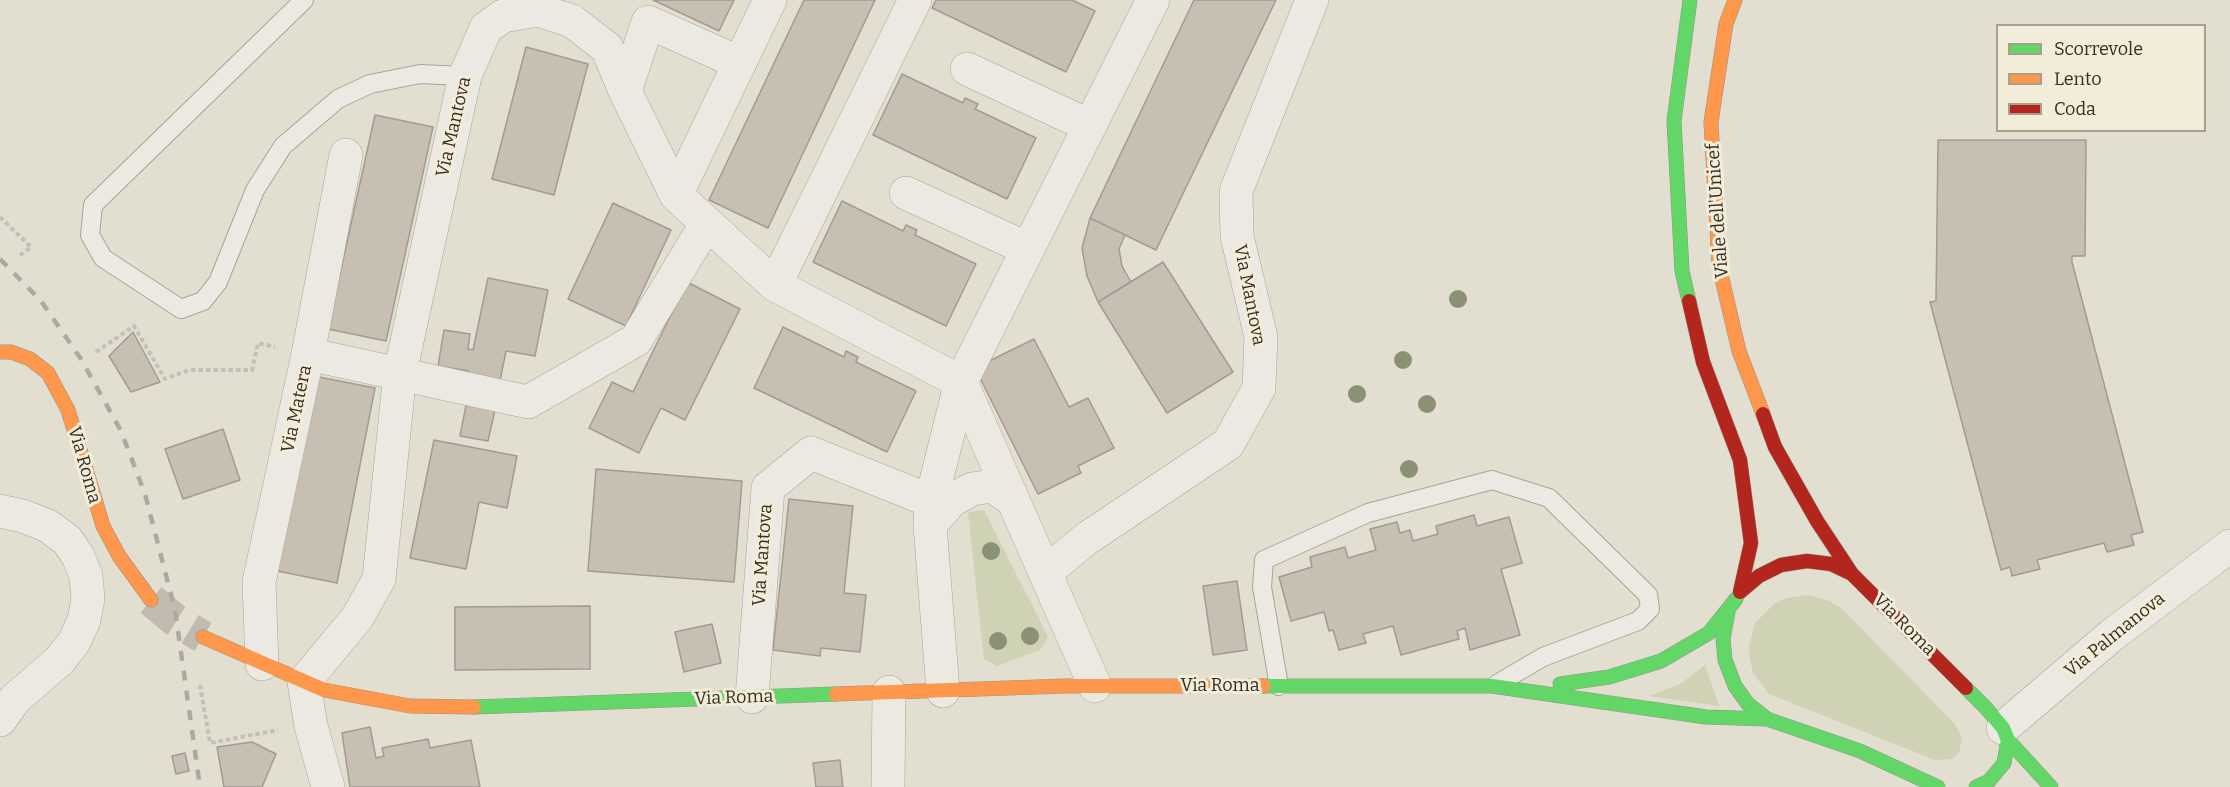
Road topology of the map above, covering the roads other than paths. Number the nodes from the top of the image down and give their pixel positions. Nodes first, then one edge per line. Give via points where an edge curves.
1 (303, 0) edge
2 (770, 0) edge
3 (915, 0) edge
4 (1312, 0) edge
5 (1690, 0) edge
6 (1735, 0) edge
7 (1146, 2) edge
8 (740, 63) junction
9 (968, 69) dead end
10 (465, 76) junction
11 (625, 91) junction
12 (1090, 126) junction
13 (346, 155) dead end
14 (906, 193) dead end
15 (676, 195) junction
16 (707, 223) junction
17 (1028, 249) junction
18 (775, 285) junction
19 (0, 352) edge
20 (308, 354) junction
21 (400, 373) junction
22 (961, 382) junction
23 (1013, 500) junction
24 (0, 511) edge
25 (931, 513) junction
26 (2230, 546) edge
27 (1045, 573) junction
28 (1852, 574) junction
29 (1740, 592) junction
30 (151, 600) tunnel mouth
31 (1728, 612) junction
32 (203, 637) tunnel mouth
33 (262, 664) junction
34 (304, 682) junction
35 (1095, 686) junction
36 (1279, 686) junction
37 (1492, 686) junction
38 (1525, 689) junction
39 (943, 691) junction
40 (889, 692) junction
41 (752, 698) junction
42 (1767, 719) junction
43 (0, 720) edge
44 (2006, 734) junction
45 (328, 787) edge
46 (888, 787) edge
47 (1938, 787) edge
48 (1976, 787) edge
49 (2052, 787) edge

1 - 10 lane via 93,204 90,235 103,258 181,309 203,301 218,282 255,190 283,146 338,99 370,84 420,74
2 - 8 street
3 - 18 street
4 - 27 street, Via Mantova via 1236,191 1237,237 1261,337 1259,388 1228,444 1086,539
5 - 29 street via 1674,121 1682,271 1703,362 1740,460 1751,543
6 - 28 street, Viale dell'Unicef via 1726,24 1712,122 1719,266 1739,351 1775,447
7 - 12 street
8 - 11 street via 648,22
8 - 15 street
9 - 12 street
10 - 11 street, Via Mantova via 486,28 503,16 538,10 572,21 607,48
10 - 21 street, Via Mantova
11 - 15 street, Via Mantova
12 - 17 street
13 - 20 street, Via Matera
14 - 17 street
15 - 16 street, Via Mantova
16 - 18 street, Via Mantova
16 - 21 street via 636,340 528,402
17 - 22 street
18 - 22 street, Via Mantova
19 - 30 street, Via Roma via 30,359 48,373 68,410 103,526
20 - 21 street
20 - 33 street, Via Matera via 260,582
21 - 34 street, Via Mantova via 379,579 357,618
22 - 23 street
22 - 25 street
23 - 25 street via 992,486 972,489
23 - 27 street
24 - 43 street via 48,526 67,540 86,576 88,599 74,642 15,699
25 - 39 street
25 - 41 street, Via Mantova via 811,453 768,488
26 - 44 street, Via Palmanova via 2112,635
27 - 35 street
28 - 29 street, Via Roma via 1831,564 1807,561 1759,576
28 - 44 street, Via Roma
29 - 31 street, Via Roma
31 - 38 street, Via Roma via 1709,633 1661,661 1609,677
31 - 42 street, Via Roma via 1723,639 1725,660 1735,686 1748,704
32 - 33 street, Via Roma
33 - 34 street, Via Roma
34 - 41 street, Via Roma via 376,701 460,708
34 - 45 street
35 - 36 street, Via Roma
35 - 39 street, Via Roma
36 - 37 street, Via Roma
36 - 37 lane, Via Roma via 1262,587 1264,560 1368,513 1492,480 1549,498 1648,595 1650,609 1638,621 1543,657
37 - 38 street, Via Roma
38 - 42 street, Via Roma via 1706,717
39 - 40 street, Via Roma
40 - 41 street, Via Roma
40 - 46 street
42 - 47 street, Via Roma via 1860,751
44 - 48 street via 2004,763 1989,781
44 - 49 street, Via Roma

